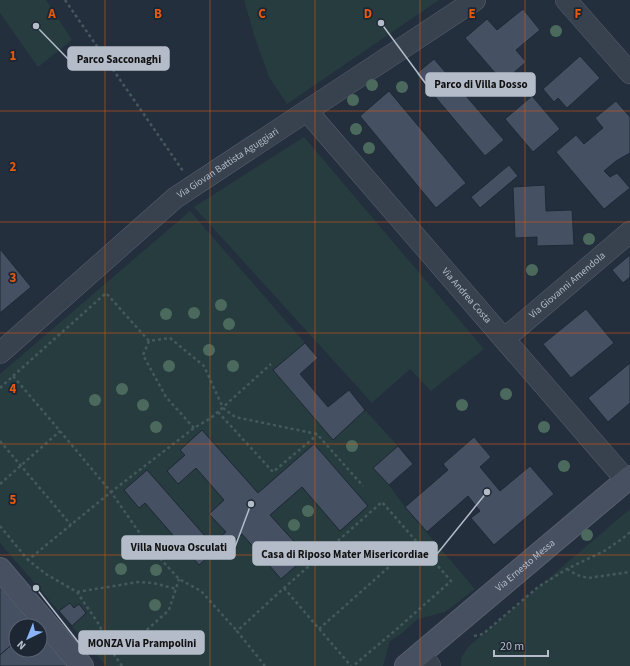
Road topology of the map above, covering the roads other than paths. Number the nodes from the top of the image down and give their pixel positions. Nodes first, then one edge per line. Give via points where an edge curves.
1 (475, 0) edge
2 (566, 0) edge
3 (630, 72) edge
4 (307, 111) junction
5 (630, 232) edge
6 (504, 339) junction
7 (0, 353) edge
8 (628, 479) edge
9 (0, 569) edge
10 (418, 662) edge
11 (82, 666) edge

1 - 4 street, Via Giovan Battista Aguggiari
2 - 3 street
4 - 6 street, Via Andrea Costa
4 - 7 street, Via Giovan Battista Aguggiari via 175,198
5 - 6 street, Via Giovanni Amendola
6 - 8 street, Via Andrea Costa
8 - 10 street, Via Ernesto Messa via 455,624
9 - 11 street

